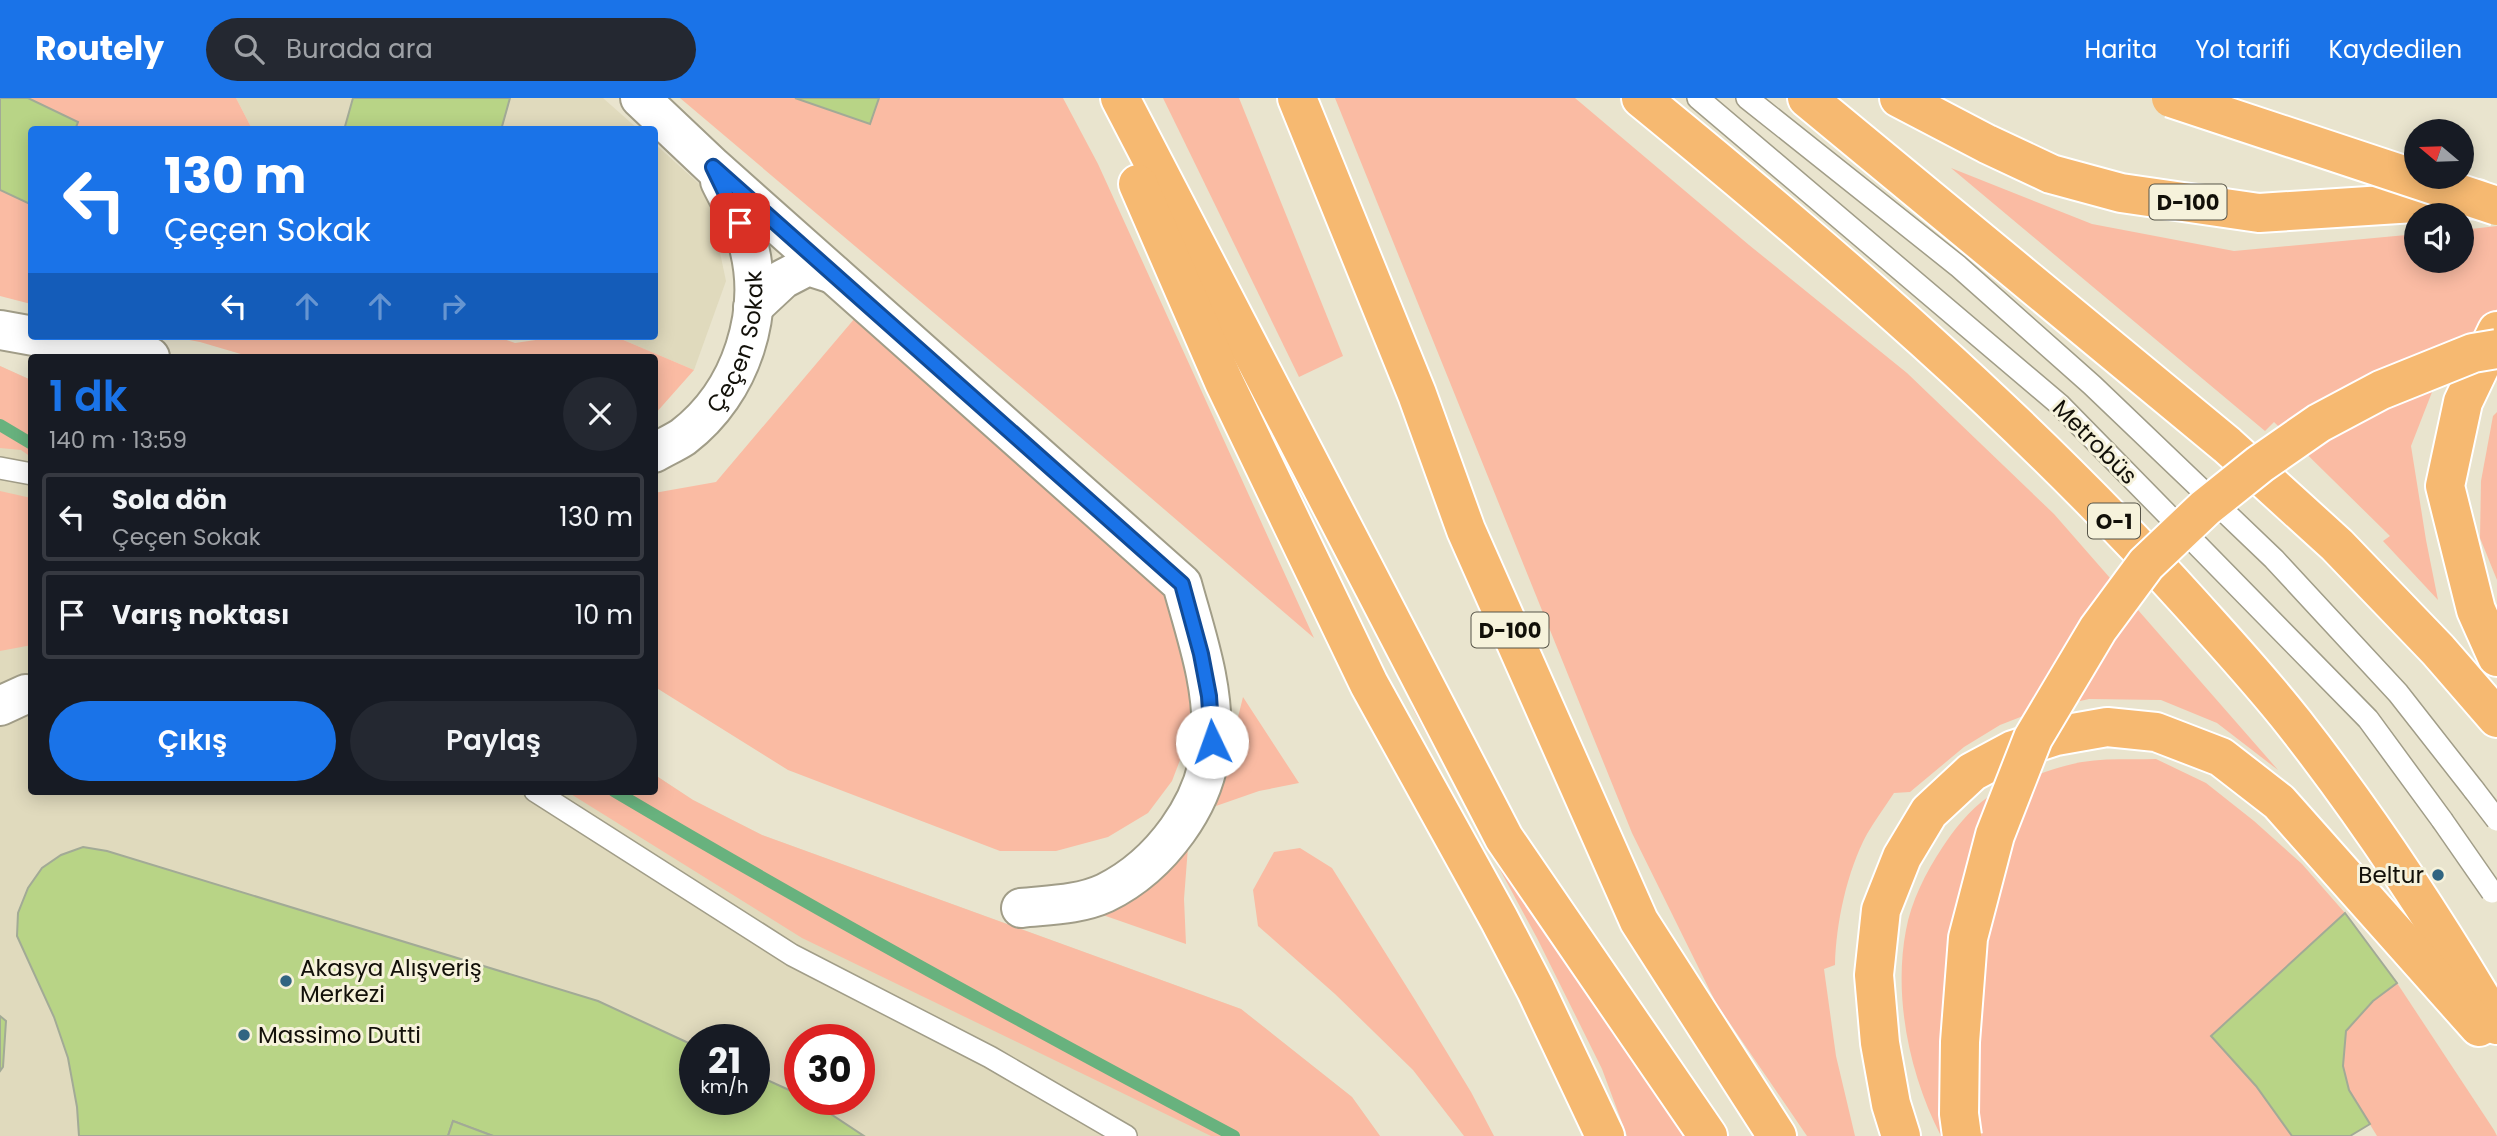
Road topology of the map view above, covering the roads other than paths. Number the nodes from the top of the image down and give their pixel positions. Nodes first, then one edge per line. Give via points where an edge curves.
1 (640, 98) edge
2 (1101, 98) edge
3 (1120, 98) edge
4 (1297, 98) edge
5 (1641, 98) edge
6 (1698, 98) edge
7 (1747, 98) edge
8 (1807, 98) edge
9 (1899, 98) edge
10 (2171, 98) edge
11 (713, 167) junction
12 (2497, 198) edge
13 (2497, 206) edge
14 (833, 274) junction
15 (753, 307) junction
16 (0, 330) edge
17 (2497, 331) edge
18 (28, 336) edge
19 (50, 340) edge
20 (2497, 349) edge
21 (132, 354) edge
22 (658, 451) edge
23 (0, 468) edge
24 (28, 473) edge
25 (2497, 657) edge
26 (0, 699) edge
27 (0, 706) edge
28 (2497, 718) edge
29 (541, 795) edge
30 (2497, 820) edge
31 (2495, 896) edge
32 (1021, 908) dead end
33 (2497, 1025) edge
34 (2497, 1048) edge
35 (1126, 1136) edge
36 (1605, 1136) edge
37 (1708, 1136) edge
38 (1777, 1136) edge
39 (1901, 1136) edge
40 (1962, 1136) edge

1 - 11 street
2 - 36 highway via 1224,382 1357,659 1524,967
3 - 37 highway via 1504,838
4 - 38 highway, D-100 via 1418,394 1466,530 1639,921
5 - 33 highway, O-1 via 1899,318 2066,471 2150,559 2292,721 2355,803 2454,951
6 - 31 lane, Metrobüs, bridge via 2060,405 2368,719
7 - 30 lane, Metrobüs, bridge via 1958,266 2103,395 2283,568 2398,693
8 - 28 highway via 2238,454 2337,545
9 - 12 highway, D-100 via 2051,174 2121,193 2259,213
10 - 13 highway, bridge
11 - 14 street
11 - 15 street, Çeçen Sokak via 747,239
14 - 15 street via 808,266 783,279
14 - 32 street via 1182,584 1209,696 1212,742 1203,784 1183,823 1131,876 1104,893
15 - 22 street, Çeçen Sokak via 752,329 740,364 718,401 683,437
16 - 18 street
17 - 25 highway via 2463,402 2445,486 2476,610
19 - 21 street
20 - 40 highway, bridge via 2473,353 2381,390 2319,423 2260,464 2146,564 2098,629 2033,738 1995,835 1968,938 1960,1054
23 - 24 lane
26 - 27 street via 26,694
29 - 35 lane via 792,955 990,1057
34 - 39 highway via 2279,802 2221,757 2156,732 2107,727 2013,750 1972,772 1929,811 1902,857 1881,910 1874,975 1880,1043

